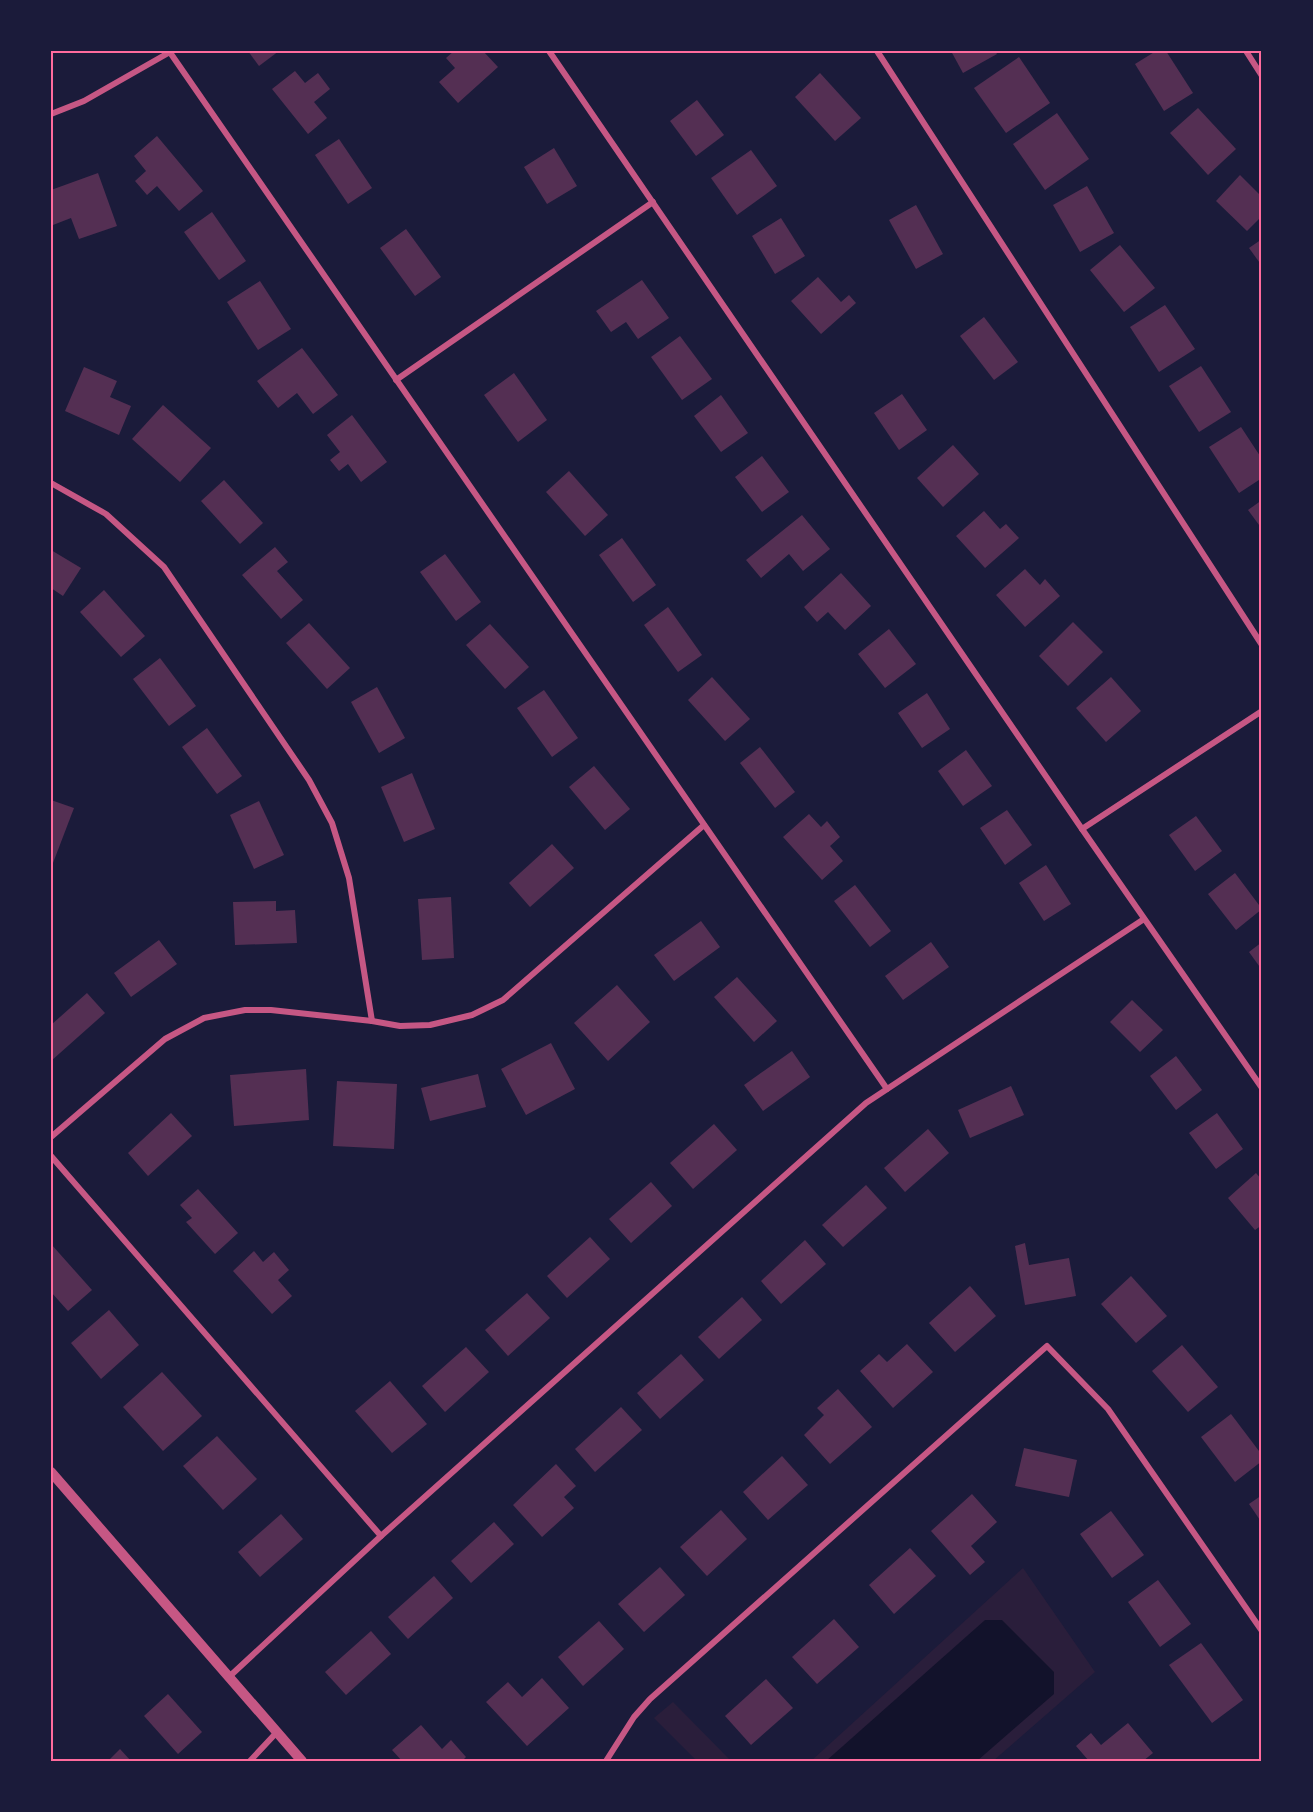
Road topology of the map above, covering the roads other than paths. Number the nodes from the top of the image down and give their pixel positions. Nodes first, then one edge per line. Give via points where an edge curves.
1 (549, 51) edge
2 (877, 51) edge
3 (1246, 51) edge
4 (170, 52) edge
5 (1262, 76) edge
6 (51, 114) edge
7 (653, 202) junction
8 (396, 380) junction
9 (51, 483) edge
10 (1262, 645) edge
11 (1262, 711) edge
12 (704, 825) junction
13 (1082, 829) junction
14 (1144, 919) junction
15 (372, 1021) junction
16 (1262, 1088) edge
17 (887, 1089) junction
18 (51, 1137) edge
19 (51, 1156) edge
20 (51, 1472) edge
21 (381, 1536) junction
22 (1262, 1631) edge
23 (230, 1676) junction
24 (277, 1732) junction
25 (250, 1761) edge
26 (302, 1761) edge
27 (606, 1761) edge

1 - 7 street
2 - 10 street
3 - 5 street
4 - 6 street via 84,101
4 - 8 street
7 - 8 street
7 - 13 street
8 - 12 street
9 - 15 street via 106,514 164,567 309,780 332,823 349,878
11 - 13 street
12 - 15 street via 503,1000 472,1015 430,1025 399,1026
12 - 17 street
13 - 14 street
14 - 16 street
14 - 17 street
15 - 18 street via 271,1010 244,1010 204,1018 165,1039
17 - 21 street via 866,1103
19 - 21 street
20 - 23 street
21 - 23 street
22 - 27 street via 1108,1409 1047,1346 650,1699
23 - 24 street
24 - 25 street
24 - 26 street

